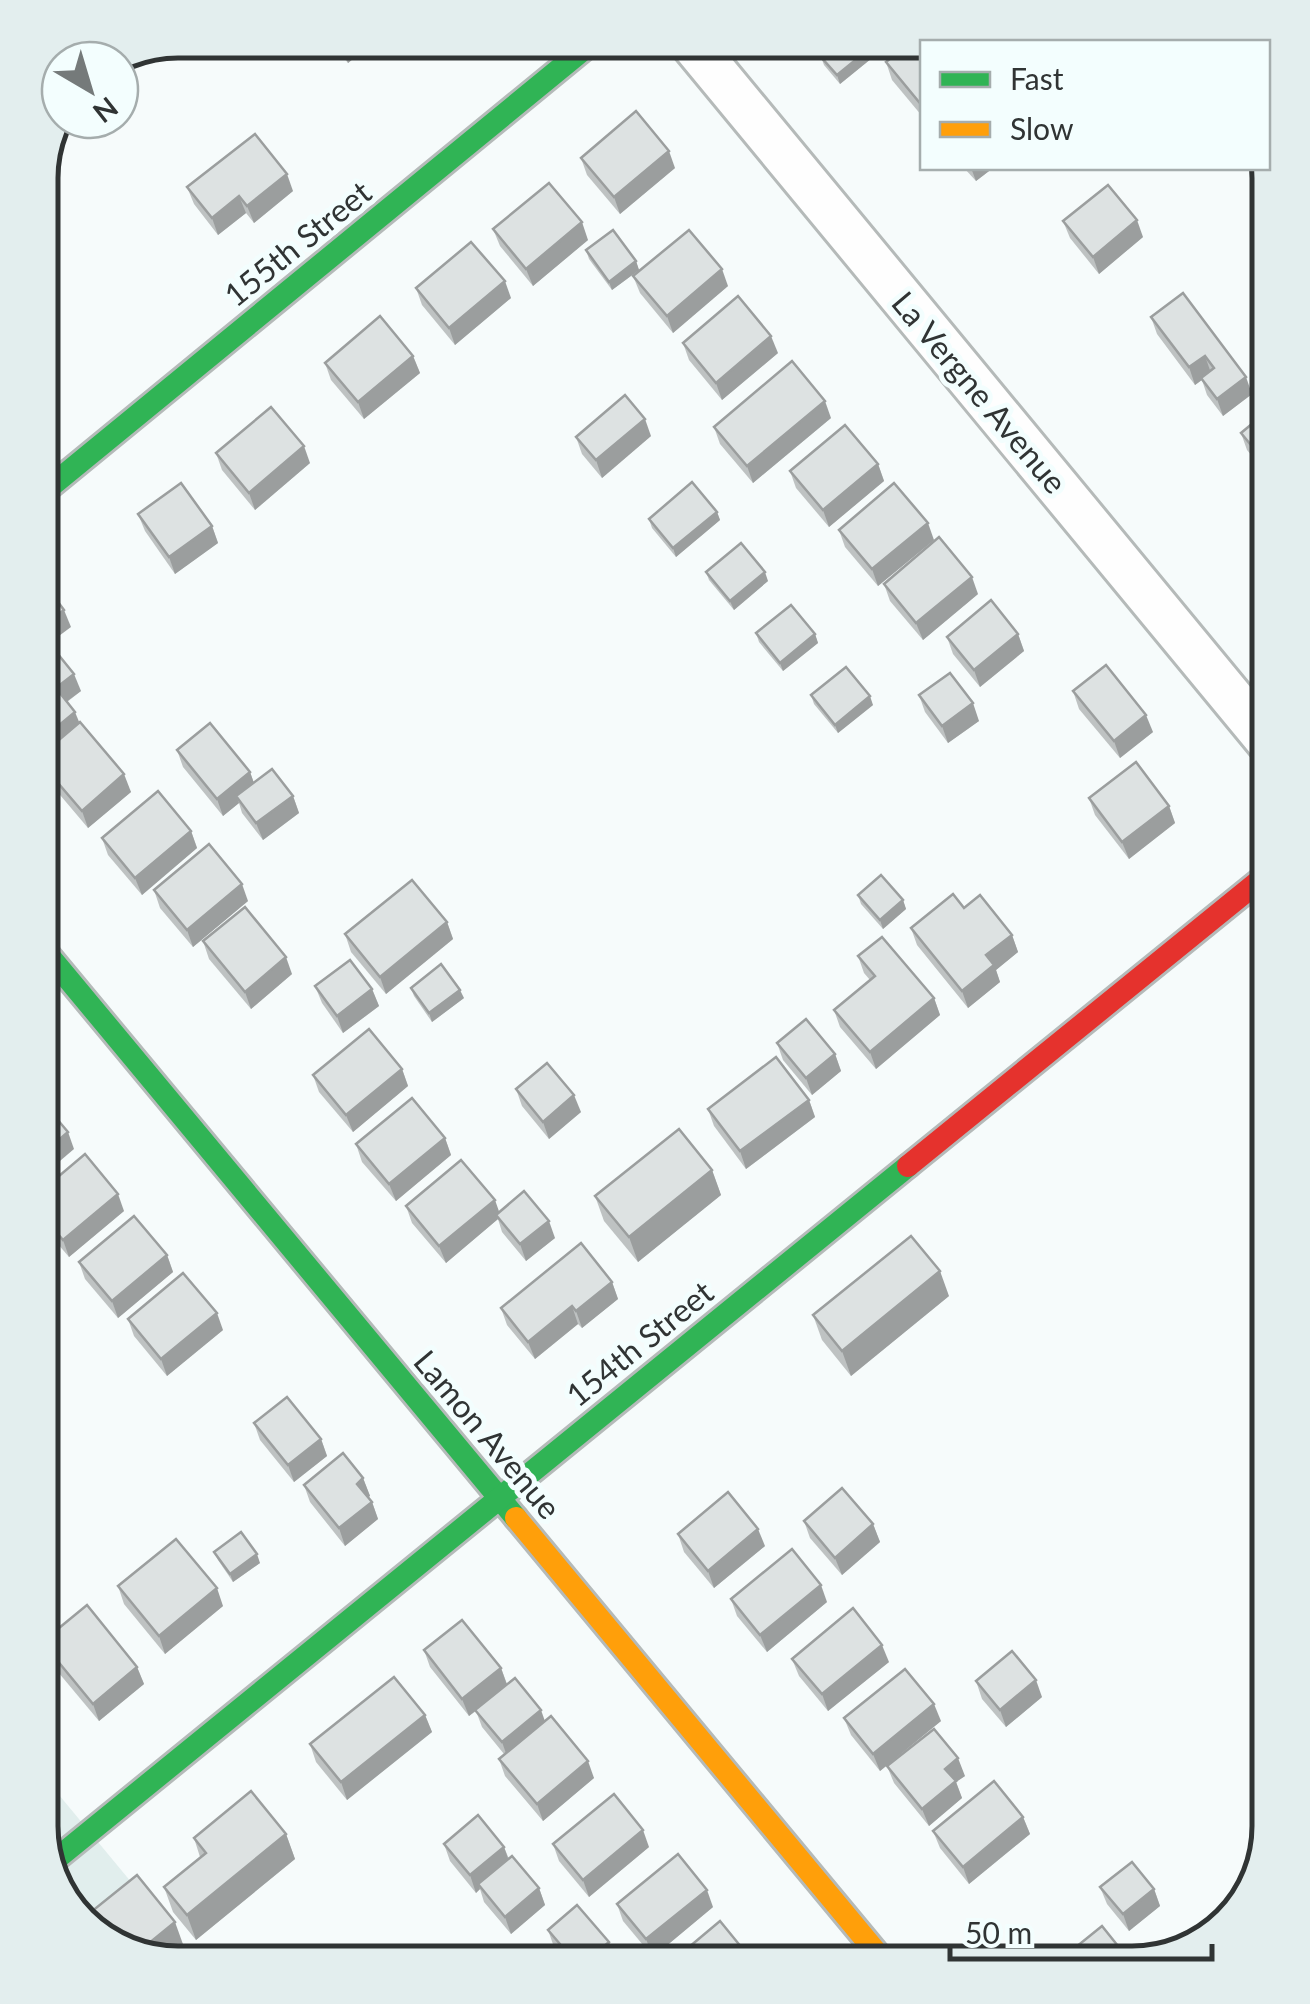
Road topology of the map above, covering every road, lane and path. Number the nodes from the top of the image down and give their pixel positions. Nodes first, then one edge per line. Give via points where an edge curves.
1 (573, 58) edge
2 (704, 58) edge
3 (58, 481) edge
4 (1252, 722) edge
5 (1252, 887) edge
6 (58, 967) edge
7 (500, 1498) junction
8 (61, 1855) edge
9 (871, 1946) edge

1 - 3 street, 155th Street
2 - 4 street, La Vergne Avenue
5 - 7 street, 154th Street
6 - 7 street, Lamon Avenue
7 - 8 street, 154th Street
7 - 9 street, Lamon Avenue

